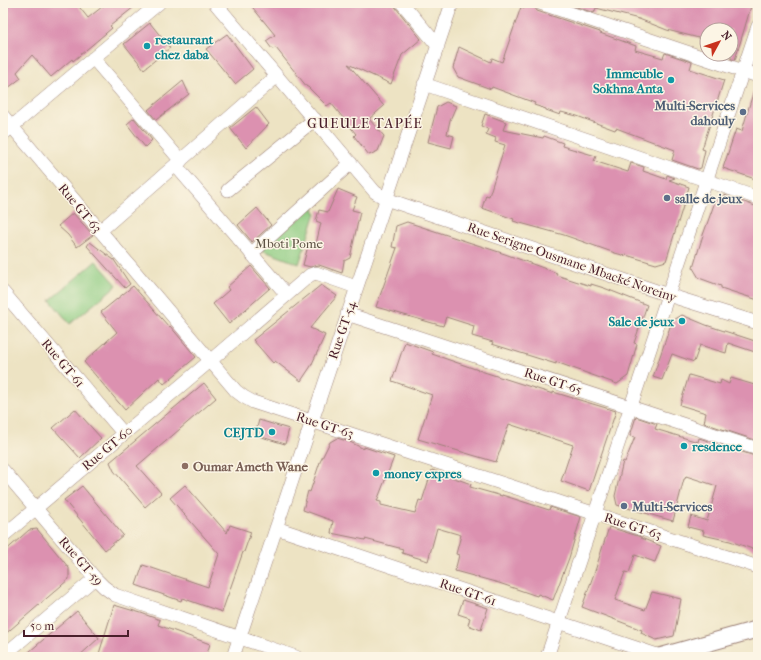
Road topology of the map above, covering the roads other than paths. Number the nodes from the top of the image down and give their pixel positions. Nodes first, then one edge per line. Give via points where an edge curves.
1 (159, 3) edge
2 (215, 3) edge
3 (402, 3) edge
4 (452, 3) edge
5 (540, 3) edge
6 (758, 26) edge
7 (438, 46) junction
8 (94, 58) junction
9 (743, 71) junction
10 (277, 76) junction
11 (758, 76) edge
12 (424, 84) junction
13 (3, 116) edge
14 (315, 119) junction
15 (7, 131) edge
16 (178, 163) junction
17 (351, 163) junction
18 (706, 181) junction
19 (228, 190) dead end
20 (381, 195) junction
21 (758, 198) edge
22 (100, 231) junction
23 (251, 254) junction
24 (356, 287) junction
25 (287, 295) junction
26 (668, 295) junction
27 (5, 298) edge
28 (347, 314) junction
29 (758, 323) edge
30 (210, 361) junction
31 (630, 407) junction
32 (312, 421) junction
33 (124, 434) junction
34 (758, 449) edge
35 (3, 470) edge
36 (35, 508) junction
37 (595, 514) junction
38 (276, 528) junction
39 (3, 536) edge
40 (758, 567) edge
41 (95, 578) junction
42 (558, 622) junction
43 (758, 629) edge
44 (240, 638) junction
45 (3, 656) edge
46 (233, 657) edge
47 (296, 657) edge
48 (547, 657) edge
49 (659, 657) edge

1 - 8 street
2 - 10 street
3 - 7 street
4 - 7 street, Rue GT-54
5 - 9 street
6 - 9 street
7 - 12 street, Rue GT-54
8 - 15 street
8 - 16 street
9 - 11 street
9 - 18 street
10 - 14 street
10 - 16 street
12 - 18 street
12 - 20 street, Rue GT-54
13 - 15 street, Rue GT-63
14 - 17 street
14 - 19 street
15 - 22 street, Rue GT-63
16 - 22 street
16 - 23 street
17 - 20 street
17 - 23 street
18 - 21 street
18 - 26 street
20 - 24 street, Rue GT-54
20 - 26 street, Rue Serigne Ousmane Mbacké Noreiny
22 - 30 street, Rue GT-63
23 - 25 street
24 - 25 street, Rue GT-60 via 316,273 310,275
24 - 28 street, Rue GT-54
25 - 30 street, Rue GT-60
26 - 29 street, Rue Serigne Ousmane Mbacké Noreiny
26 - 31 street
27 - 33 street, Rue GT-61
28 - 31 street, Rue GT-65
28 - 32 street, Rue GT-54
30 - 32 street, Rue GT-63 via 244,397
30 - 33 street, Rue GT-60
31 - 34 street, Rue GT-65
31 - 37 street
32 - 37 street, Rue GT-63
32 - 38 street, Rue GT-54
33 - 36 street, Rue GT-60
35 - 36 street, Rue GT-59
36 - 39 street, Rue GT-60
36 - 41 street, Rue GT-59
37 - 40 street, Rue GT-63
37 - 42 street
38 - 42 street, Rue GT-61
38 - 44 street, Rue GT-54
41 - 44 street, Rue GT-59 via 115,595
41 - 45 street
42 - 48 street
42 - 49 street, Rue GT-61
43 - 49 street
44 - 46 street, Rue GT-54
44 - 47 street, Rue GT-59

